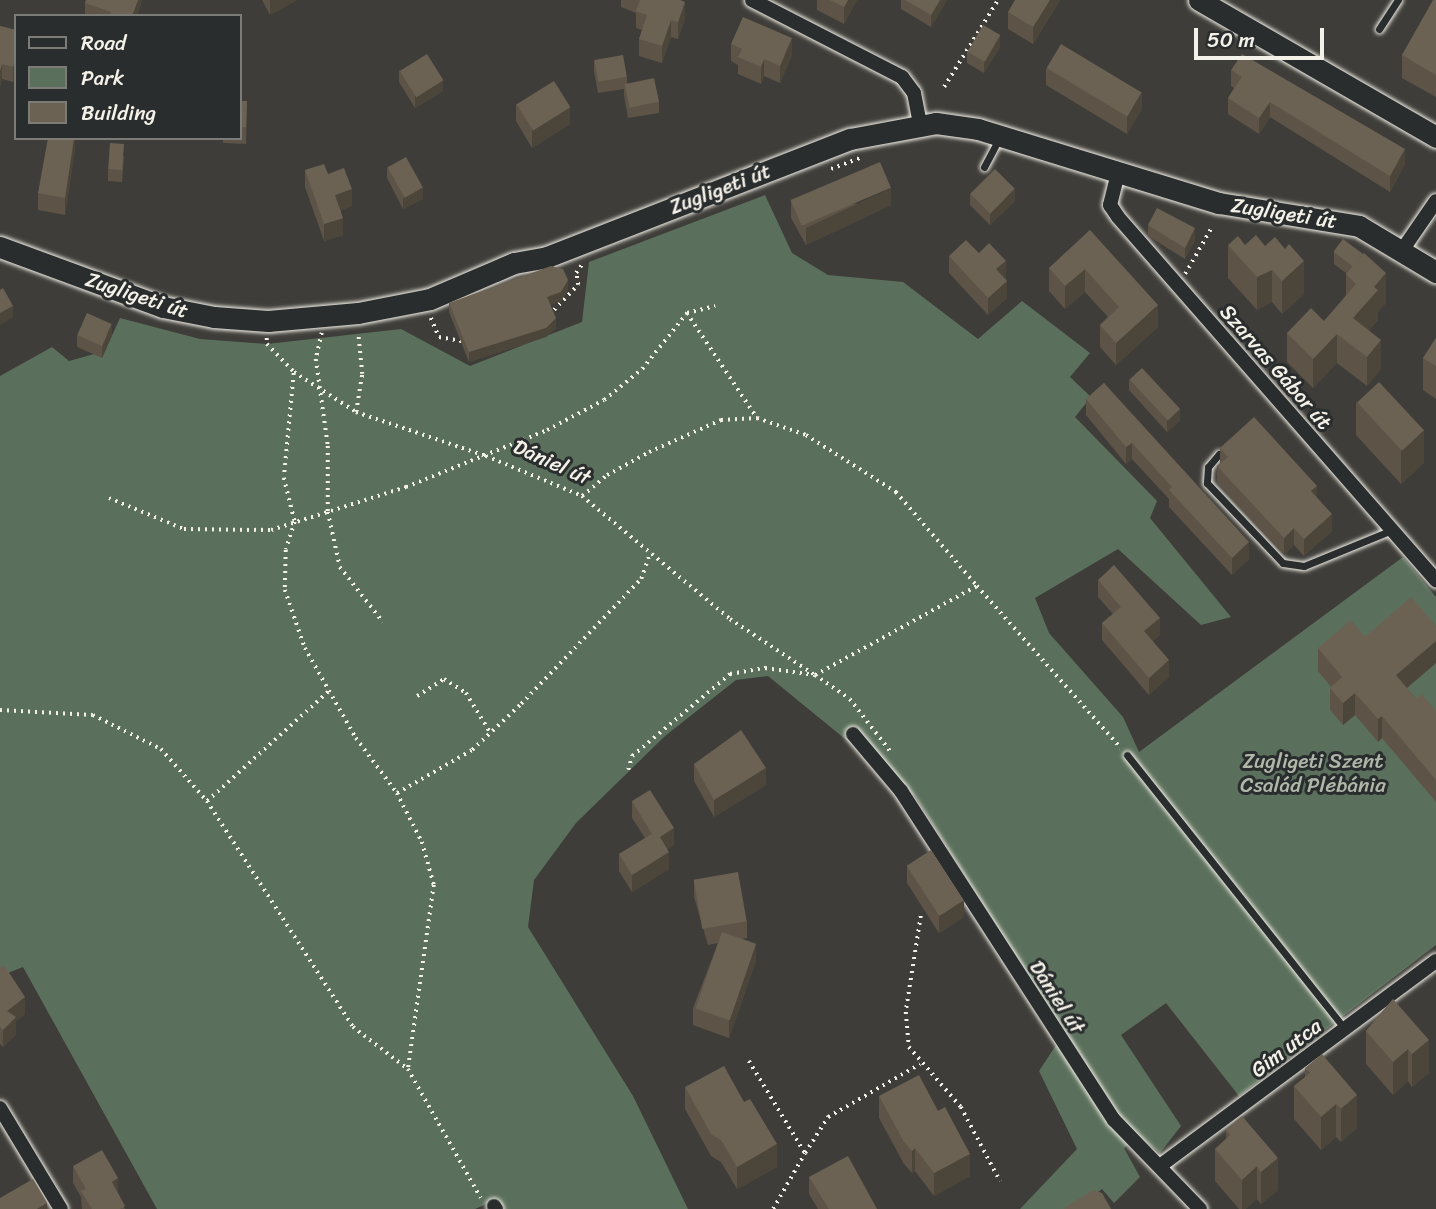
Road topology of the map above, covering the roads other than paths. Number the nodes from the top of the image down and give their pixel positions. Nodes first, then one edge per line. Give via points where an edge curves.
1 (752, 0) edge
2 (1199, 0) edge
3 (1398, 0) edge
4 (1379, 29) dead end
5 (920, 124) junction
6 (1001, 136) junction
7 (1436, 137) edge
8 (984, 167) dead end
9 (1118, 173) junction
10 (1436, 201) edge
11 (0, 247) edge
12 (1403, 249) junction
13 (1436, 272) edge
14 (1219, 454) edge
15 (1392, 530) junction
16 (1436, 580) edge
17 (853, 734) dead end
18 (1127, 755) road end
19 (1436, 961) edge
20 (1345, 1030) junction
21 (0, 1108) edge
22 (1160, 1166) junction
23 (61, 1209) edge
24 (1200, 1209) edge

1 - 5 street via 902,77 914,93
2 - 7 street
3 - 4 lane
5 - 6 street, Zugligeti út via 965,126
5 - 11 street, Zugligeti út via 850,139 547,257 514,263 430,299 358,313 268,321 163,307
6 - 8 lane
6 - 9 street, Zugligeti út
9 - 12 street, Zugligeti út via 1219,203 1359,226
9 - 15 street, Szarvas Gábor út via 1110,205
10 - 12 street
12 - 13 street, Zugligeti út
14 - 15 lane via 1208,467 1207,483 1283,563 1304,566
15 - 16 street, Szarvas Gábor út
17 - 22 street, Dániel út via 901,791 1085,1080 1114,1120
18 - 20 lane
19 - 20 street, Gím utca
20 - 22 street, Gím utca
21 - 23 street
22 - 24 street, Dániel út

